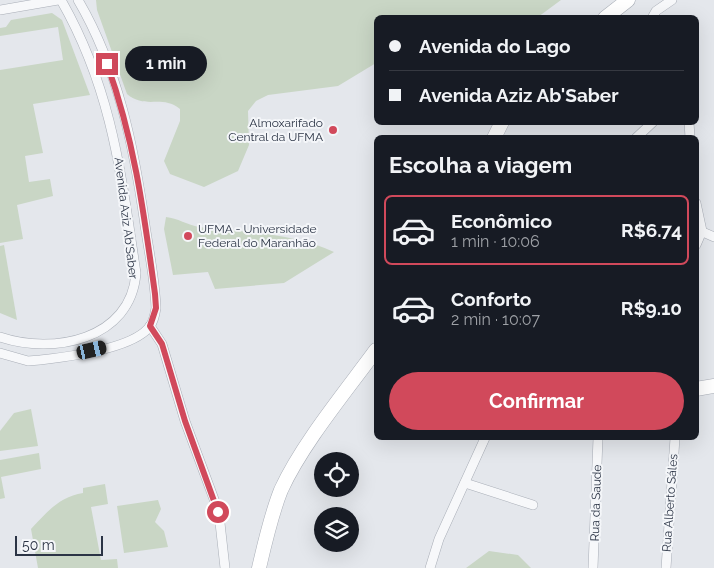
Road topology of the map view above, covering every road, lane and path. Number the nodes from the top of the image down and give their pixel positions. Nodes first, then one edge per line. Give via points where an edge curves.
1 (59, 0) edge
2 (78, 0) edge
3 (628, 0) edge
4 (672, 0) edge
5 (0, 10) edge
6 (609, 15) edge
7 (654, 15) edge
8 (650, 125) edge
9 (639, 135) edge
10 (699, 230) edge
11 (714, 237) edge
12 (150, 326) junction
13 (0, 337) edge
14 (0, 353) edge
15 (374, 353) edge
16 (714, 386) edge
17 (699, 388) edge
18 (484, 440) edge
19 (598, 440) edge
20 (675, 440) edge
21 (465, 483) junction
22 (533, 505) dead end
23 (225, 568) edge
24 (259, 568) edge
25 (430, 568) edge
26 (593, 568) edge
27 (666, 568) edge

1 - 5 street
1 - 13 street, Avenida Aziz Ab'Saber via 81,39 109,114 120,163 136,274 135,287 114,322 87,335 39,344
2 - 12 street, Avenida Aziz Ab'Saber via 101,47 131,140 155,294 156,308
3 - 6 main road
4 - 7 street
8 - 9 street
10 - 11 street
12 - 14 street via 126,343 58,358 28,360
12 - 23 street via 162,344 185,421 215,502
15 - 24 main road via 301,456 282,489
16 - 17 main road
18 - 21 street
19 - 26 street, Rua da Saude
20 - 27 street, Rua Alberto Sáles
21 - 22 street
21 - 25 street

